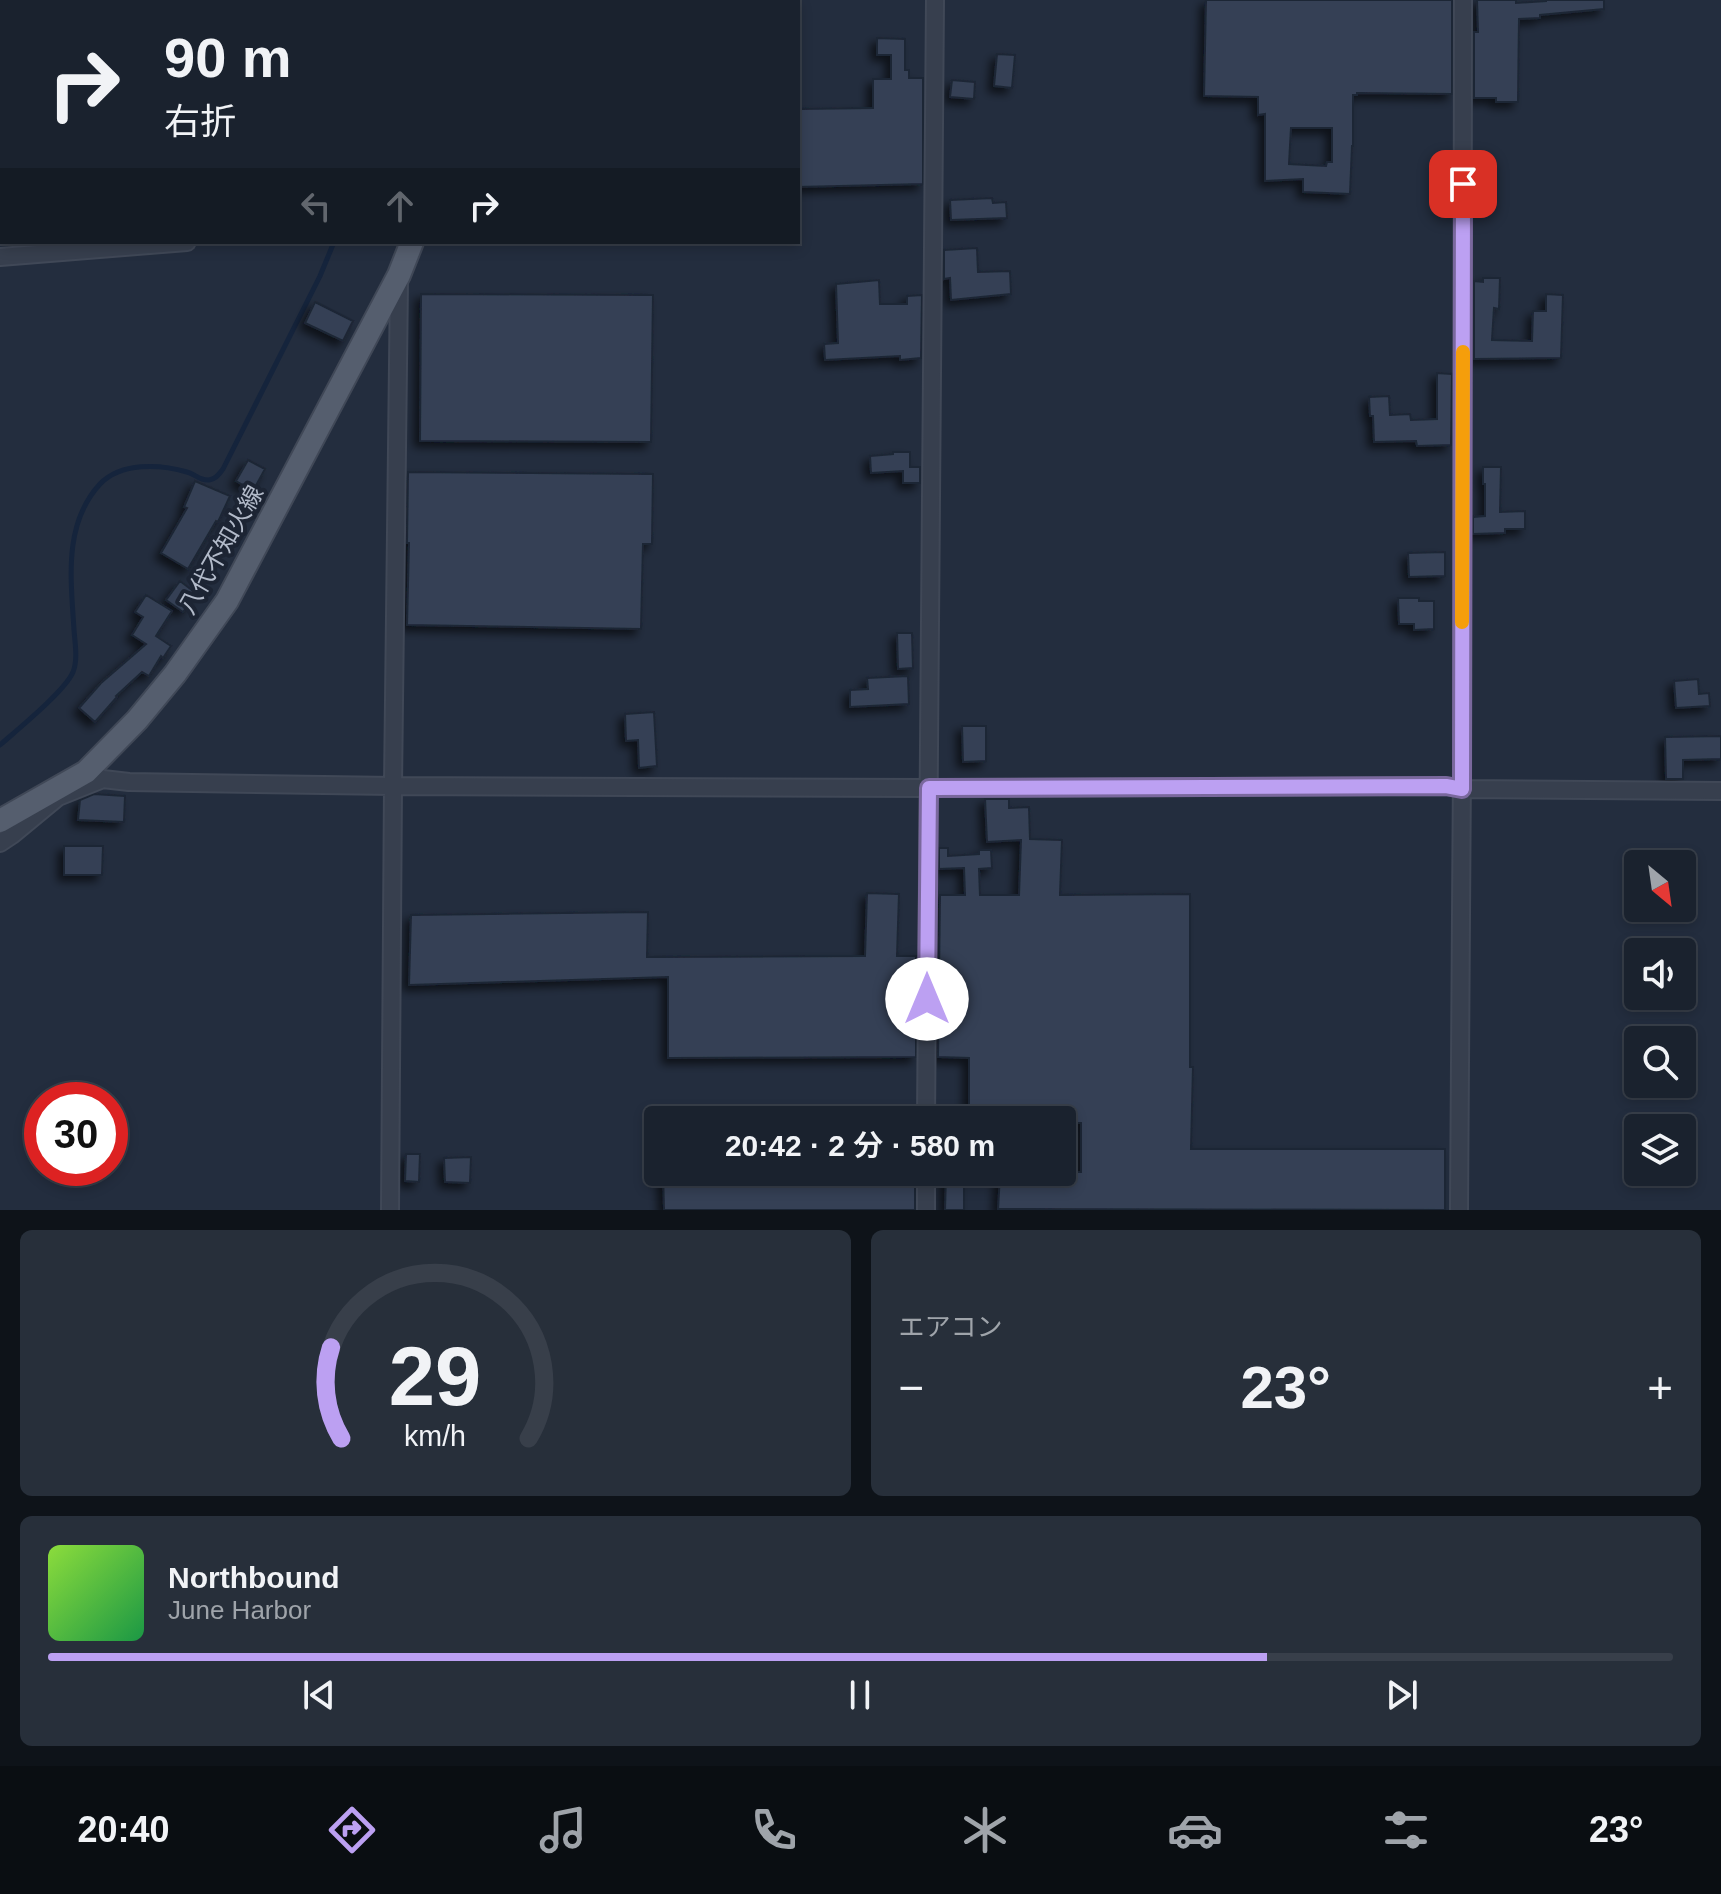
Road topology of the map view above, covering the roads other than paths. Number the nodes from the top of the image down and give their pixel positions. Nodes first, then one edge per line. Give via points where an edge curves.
1 (935, 0) edge
2 (1463, 0) edge
3 (162, 244) edge
4 (411, 244) edge
5 (0, 257) edge
6 (399, 275) junction
7 (95, 776) junction
8 (393, 786) junction
9 (929, 788) junction
10 (1462, 789) junction
11 (1721, 791) edge
12 (0, 821) edge
13 (0, 843) edge
14 (926, 1106) edge
15 (926, 1186) edge
16 (390, 1210) edge
17 (926, 1210) edge
18 (1459, 1210) edge

1 - 9 street
2 - 10 street
3 - 5 street
4 - 6 main road, 八代不知火線
6 - 7 main road, 八代不知火線 via 227,601
6 - 8 street
7 - 8 street via 129,782
7 - 12 main road, 八代不知火線
7 - 13 street via 58,797
8 - 9 street
8 - 16 street
9 - 10 street
9 - 14 street
10 - 11 street
10 - 18 street
15 - 17 street

